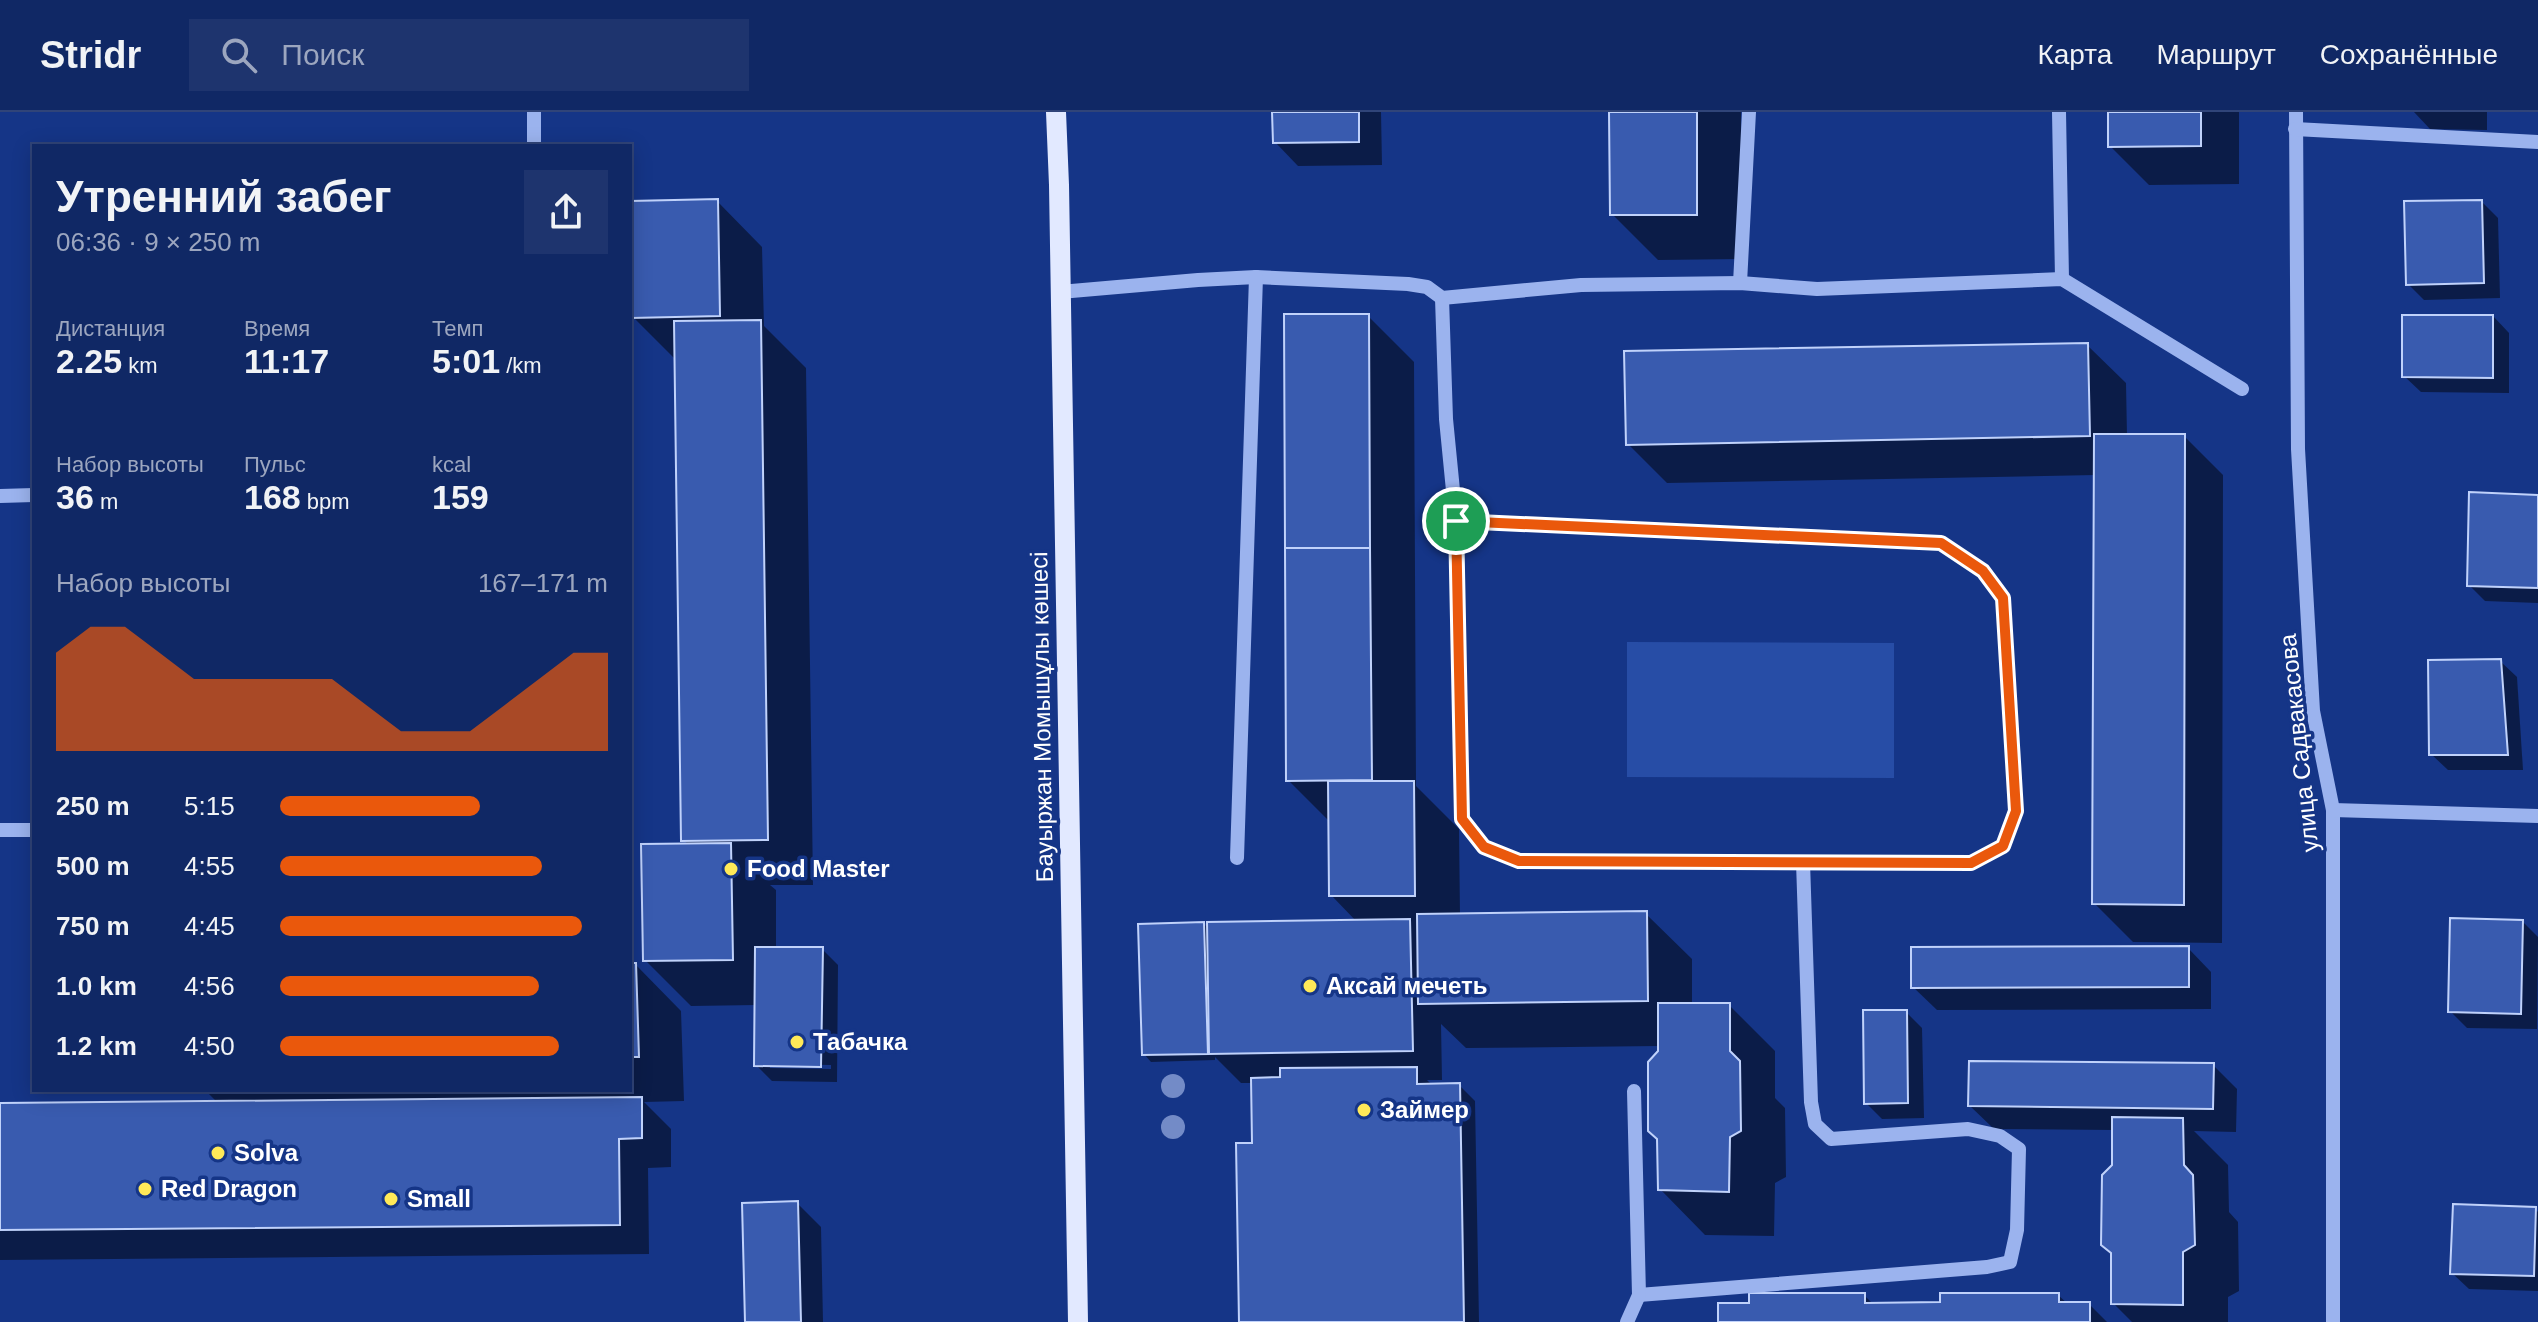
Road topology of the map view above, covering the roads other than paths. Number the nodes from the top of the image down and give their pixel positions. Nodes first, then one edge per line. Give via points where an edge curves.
1 (534, 112) edge
2 (1056, 112) edge
3 (1749, 112) edge
4 (2059, 112) edge
5 (2296, 112) edge
6 (2295, 129) junction
7 (2538, 142) edge
8 (534, 144) edge
9 (1256, 277) junction
10 (2062, 279) junction
11 (1740, 283) junction
12 (1060, 292) junction
13 (1442, 298) junction
14 (2242, 389) dead end
15 (32, 495) edge
16 (0, 496) edge
17 (1456, 521) junction
18 (2333, 810) junction
19 (2538, 816) edge
20 (0, 830) edge
21 (32, 830) edge
22 (1237, 858) dead end
23 (1803, 862) junction
24 (1634, 1091) dead end
25 (1639, 1295) junction
26 (1078, 1322) edge
27 (1627, 1322) edge
28 (2333, 1322) edge

1 - 8 street
2 - 12 main road, Бауыржан Момышұлы көшесі
3 - 11 street
4 - 10 street
5 - 6 street, улица Садвакасова
6 - 7 street
6 - 18 street, улица Садвакасова via 2298,449 2313,711
9 - 12 street
9 - 13 street via 1408,284 1427,287
9 - 22 street
10 - 11 street via 1817,289
10 - 14 street
11 - 13 street via 1581,285
12 - 26 main road, Бауыржан Момышұлы көшесі
13 - 17 street
15 - 16 street
17 - 23 street via 1462,819 1484,847 1519,861
17 - 23 street via 1941,543 1983,571 2003,598 2016,811 2003,846 1971,863
18 - 19 street
18 - 28 street, улица Садвакасова
20 - 21 street
23 - 25 street via 1815,1124 1831,1139 1968,1129 2000,1136 2019,1149 2017,1230 2010,1262
24 - 25 street
25 - 27 street

